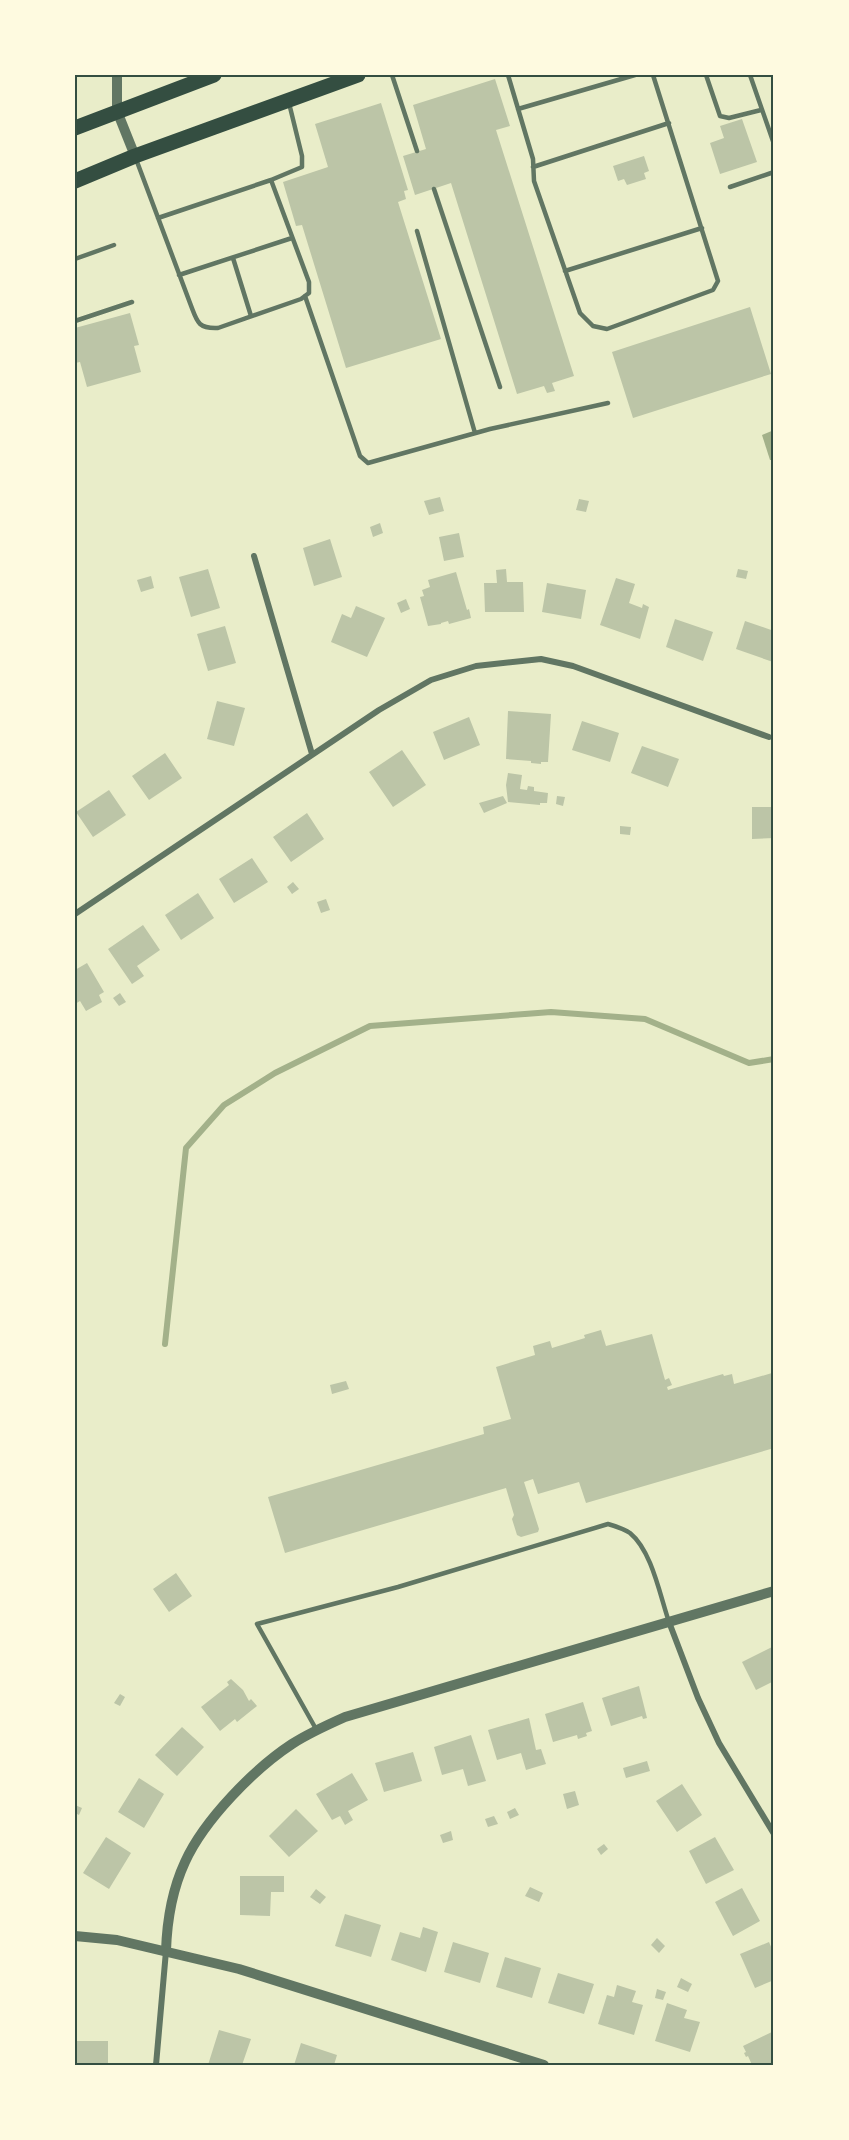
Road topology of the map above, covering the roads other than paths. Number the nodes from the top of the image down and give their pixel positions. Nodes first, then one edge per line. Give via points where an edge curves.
1 (117, 75) edge
2 (214, 75) edge
3 (358, 75) edge
4 (392, 75) edge
5 (508, 75) edge
6 (634, 75) edge
7 (653, 75) edge
8 (706, 75) edge
9 (750, 75) edge
10 (289, 100) junction
11 (519, 109) junction
12 (761, 110) junction
13 (117, 111) junction
14 (669, 123) junction
15 (75, 128) edge
16 (774, 144) edge
17 (417, 151) dead end
18 (135, 156) junction
19 (534, 166) junction
20 (774, 172) edge
21 (271, 180) junction
22 (75, 181) edge
23 (730, 187) dead end
24 (434, 189) dead end
25 (158, 218) junction
26 (702, 228) junction
27 (417, 231) dead end
28 (292, 238) junction
29 (114, 245) dead end
30 (233, 258) junction
31 (75, 259) edge
32 (565, 272) junction
33 (179, 274) junction
34 (305, 296) junction
35 (132, 302) dead end
36 (252, 316) junction
37 (75, 321) edge
38 (500, 387) dead end
39 (608, 403) dead end
40 (475, 433) junction
41 (254, 556) dead end
42 (768, 737) dead end
43 (312, 754) junction
44 (75, 914) edge
45 (774, 1591) edge
46 (669, 1622) junction
47 (316, 1730) junction
48 (774, 1834) edge
49 (75, 1936) edge
50 (166, 1951) junction
51 (514, 2061) edge
52 (156, 2065) edge
53 (544, 2065) edge

1 - 13 street
2 - 13 main road
3 - 10 main road
4 - 17 lane
5 - 11 lane
6 - 11 lane
7 - 14 lane
8 - 12 lane via 720,116 729,118
9 - 12 lane
10 - 18 main road
10 - 21 lane via 302,167
11 - 19 lane
12 - 16 lane
13 - 15 main road
13 - 18 street
14 - 19 lane
14 - 26 lane
18 - 22 main road
18 - 25 lane
19 - 32 lane via 534,181
20 - 23 lane
21 - 25 lane
21 - 28 lane
24 - 38 lane
25 - 33 lane
26 - 32 lane
26 - 32 lane via 718,281 713,290 607,329 592,326 580,314
27 - 40 lane
28 - 30 lane
28 - 34 lane via 309,282 309,293
29 - 31 lane
30 - 33 lane
30 - 36 lane
33 - 36 lane via 199,324 205,328 218,328
34 - 36 lane
34 - 40 lane via 360,456 368,463
35 - 37 lane
39 - 40 lane
41 - 43 street
42 - 43 street via 573,666 541,659 476,666 431,680
43 - 44 street
45 - 46 street
46 - 47 street via 395,1701
46 - 47 lane via 641,1544 628,1532 608,1524 398,1587 256,1624
46 - 48 street via 719,1743
47 - 50 street via 264,1764 210,1821 185,1861 171,1900
49 - 50 street
50 - 51 street via 239,1969
50 - 52 street
51 - 53 street

